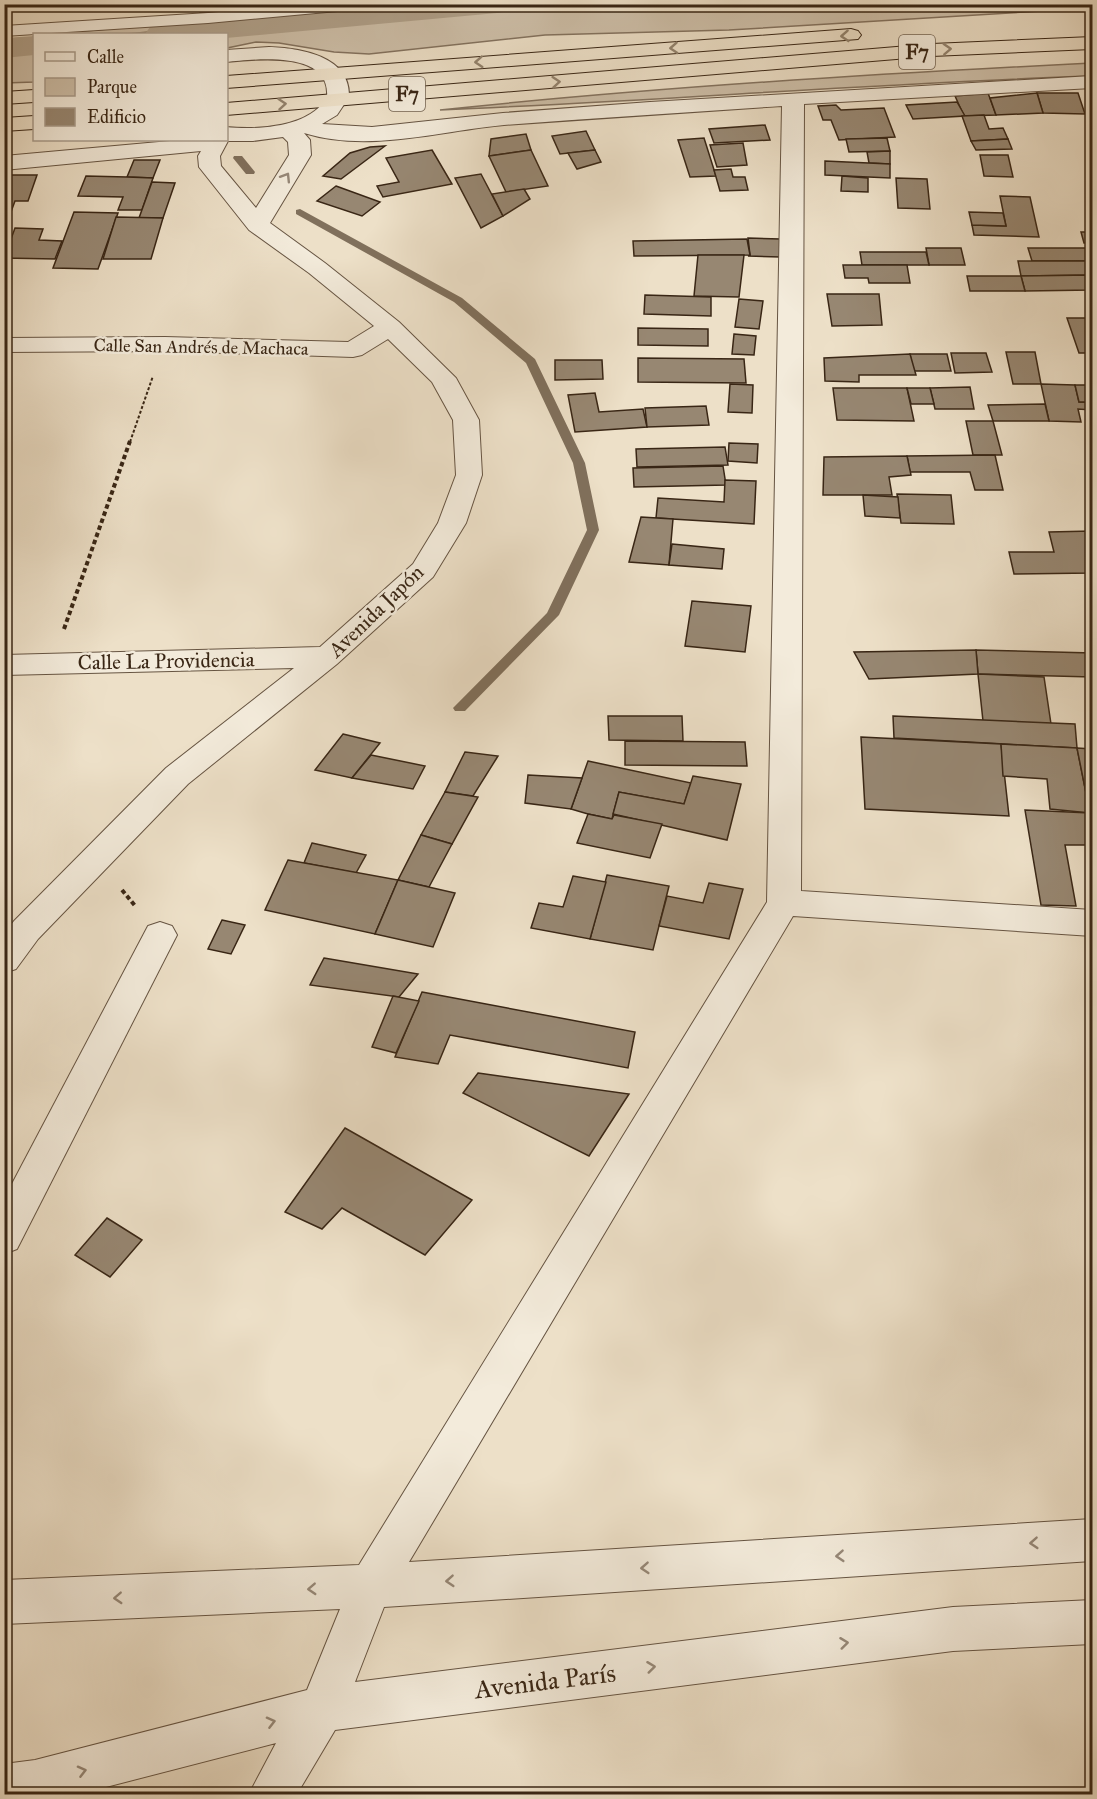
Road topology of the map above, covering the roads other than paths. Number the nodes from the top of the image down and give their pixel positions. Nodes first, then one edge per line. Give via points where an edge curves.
1 (359, 4) edge
2 (180, 12) edge
3 (4, 31) edge
4 (874, 34) dead end
5 (1092, 43) edge
6 (298, 56) junction
7 (228, 57) edge
8 (436, 65) junction
9 (332, 74) junction
10 (228, 82) edge
11 (1092, 82) edge
12 (476, 89) junction
13 (33, 96) edge
14 (4, 98) edge
15 (793, 99) junction
16 (337, 100) junction
17 (228, 109) edge
18 (33, 123) edge
19 (4, 124) edge
20 (300, 126) junction
21 (228, 138) edge
22 (201, 141) edge
23 (218, 141) edge
24 (4, 163) edge
25 (257, 225) junction
26 (390, 327) junction
27 (4, 345) edge
28 (327, 657) junction
29 (4, 665) edge
30 (784, 903) junction
31 (1092, 923) edge
32 (160, 935) road end
33 (4, 960) edge
34 (4, 1237) edge
35 (1092, 1540) edge
36 (371, 1586) junction
37 (4, 1602) edge
38 (1092, 1622) edge
39 (322, 1709) junction
40 (4, 1787) edge
41 (272, 1794) edge

1 - 2 lane
2 - 3 lane
4 -> 8 highway, F7
12 -> 5 highway, F7 via 932,50
6 - 7 street via 275,53
6 - 8 highway
6 - 9 street via 318,63
8 - 9 highway, F7
9 - 10 highway, F7
9 - 16 street via 338,85
11 - 15 street
12 - 16 highway, F7
12 - 20 highway
13 - 14 highway
15 - 20 street via 493,120 360,134 315,132
15 - 30 street
17 -> 16 highway, F7
16 - 20 street via 328,111
18 - 19 highway
20 - 21 street
25 -> 20 street via 300,155
22 - 24 street
23 - 25 street, Avenida Japón via 209,156 210,167
25 - 26 street, Avenida Japón
26 - 27 street, Calle San Andrés de Machaca via 353,350 165,344
26 - 28 street, Avenida Japón via 443,378 466,420 469,475 452,523 423,570
28 - 29 street, Calle La Providencia
28 - 33 street, Avenida Japón via 177,776 26,930
30 - 31 street
30 - 36 street
32 - 34 street
35 -> 36 street
36 -> 37 street
36 - 39 street
39 -> 38 street, Avenida París via 953,1629
40 -> 39 street, Avenida París via 35,1783
39 - 41 street

